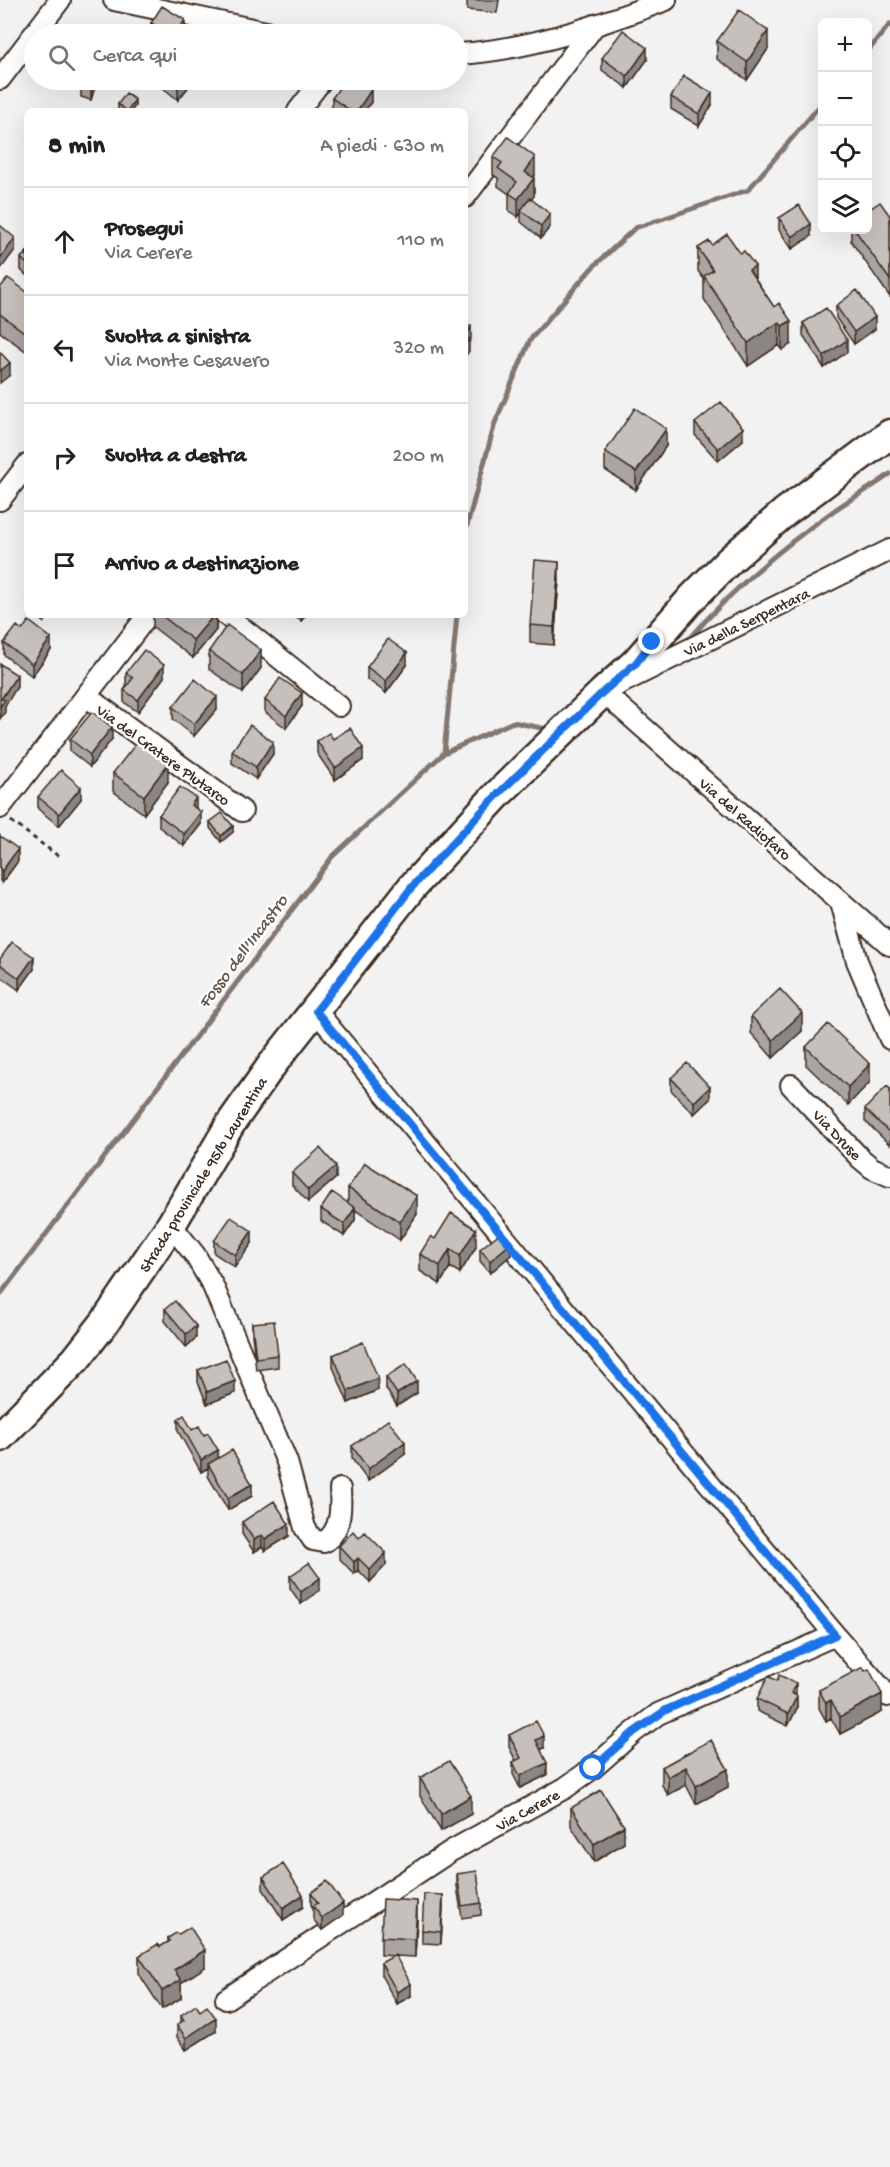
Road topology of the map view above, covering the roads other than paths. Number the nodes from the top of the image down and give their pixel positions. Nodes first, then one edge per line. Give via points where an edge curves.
1 (60, 0) edge
2 (114, 0) edge
3 (666, 0) edge
4 (42, 24) edge
5 (228, 24) edge
6 (595, 25) junction
7 (24, 47) edge
8 (468, 53) edge
9 (0, 79) edge
10 (314, 90) edge
11 (300, 108) edge
12 (468, 193) edge
13 (890, 434) edge
14 (24, 469) edge
15 (0, 500) edge
16 (890, 550) edge
17 (146, 618) edge
18 (229, 618) edge
19 (603, 692) junction
20 (86, 696) junction
21 (339, 706) dead end
22 (242, 811) dead end
23 (4, 814) edge
24 (841, 902) junction
25 (890, 945) edge
26 (316, 1011) junction
27 (890, 1039) edge
28 (791, 1084) dead end
29 (890, 1176) edge
30 (171, 1225) junction
31 (0, 1437) edge
32 (340, 1489) dead end
33 (835, 1635) junction
34 (888, 1696) dead end
35 (226, 1999) dead end

1 - 4 street
2 - 5 street
3 - 6 street
6 - 8 street via 516,46
6 - 12 street
7 - 9 street
10 - 11 street
13 - 19 main road, Strada provinciale 95/b Laurentina via 752,540 693,597 636,663
14 - 15 street
16 - 19 street, Via della Serpentara
17 - 20 street
18 - 21 street
19 - 24 street, Via del Radiofaro
19 - 26 main road, Strada provinciale 95/b Laurentina via 498,794 412,887
20 - 22 street, Via del Cratere Plutarco
20 - 23 street
24 - 25 street, Via del Radiofaro
24 - 27 street via 857,961
26 - 30 main road, Strada provinciale 95/b Laurentina via 231,1122
26 - 33 street
28 - 29 street, Via Druse via 860,1158
30 - 31 main road, Strada provinciale 95/b Laurentina via 89,1343
30 - 32 street via 199,1260 213,1286 287,1462 305,1528 313,1540 324,1542 333,1533 340,1514
33 - 34 street
33 - 35 street, Via Cerere via 666,1710 556,1794 451,1851

